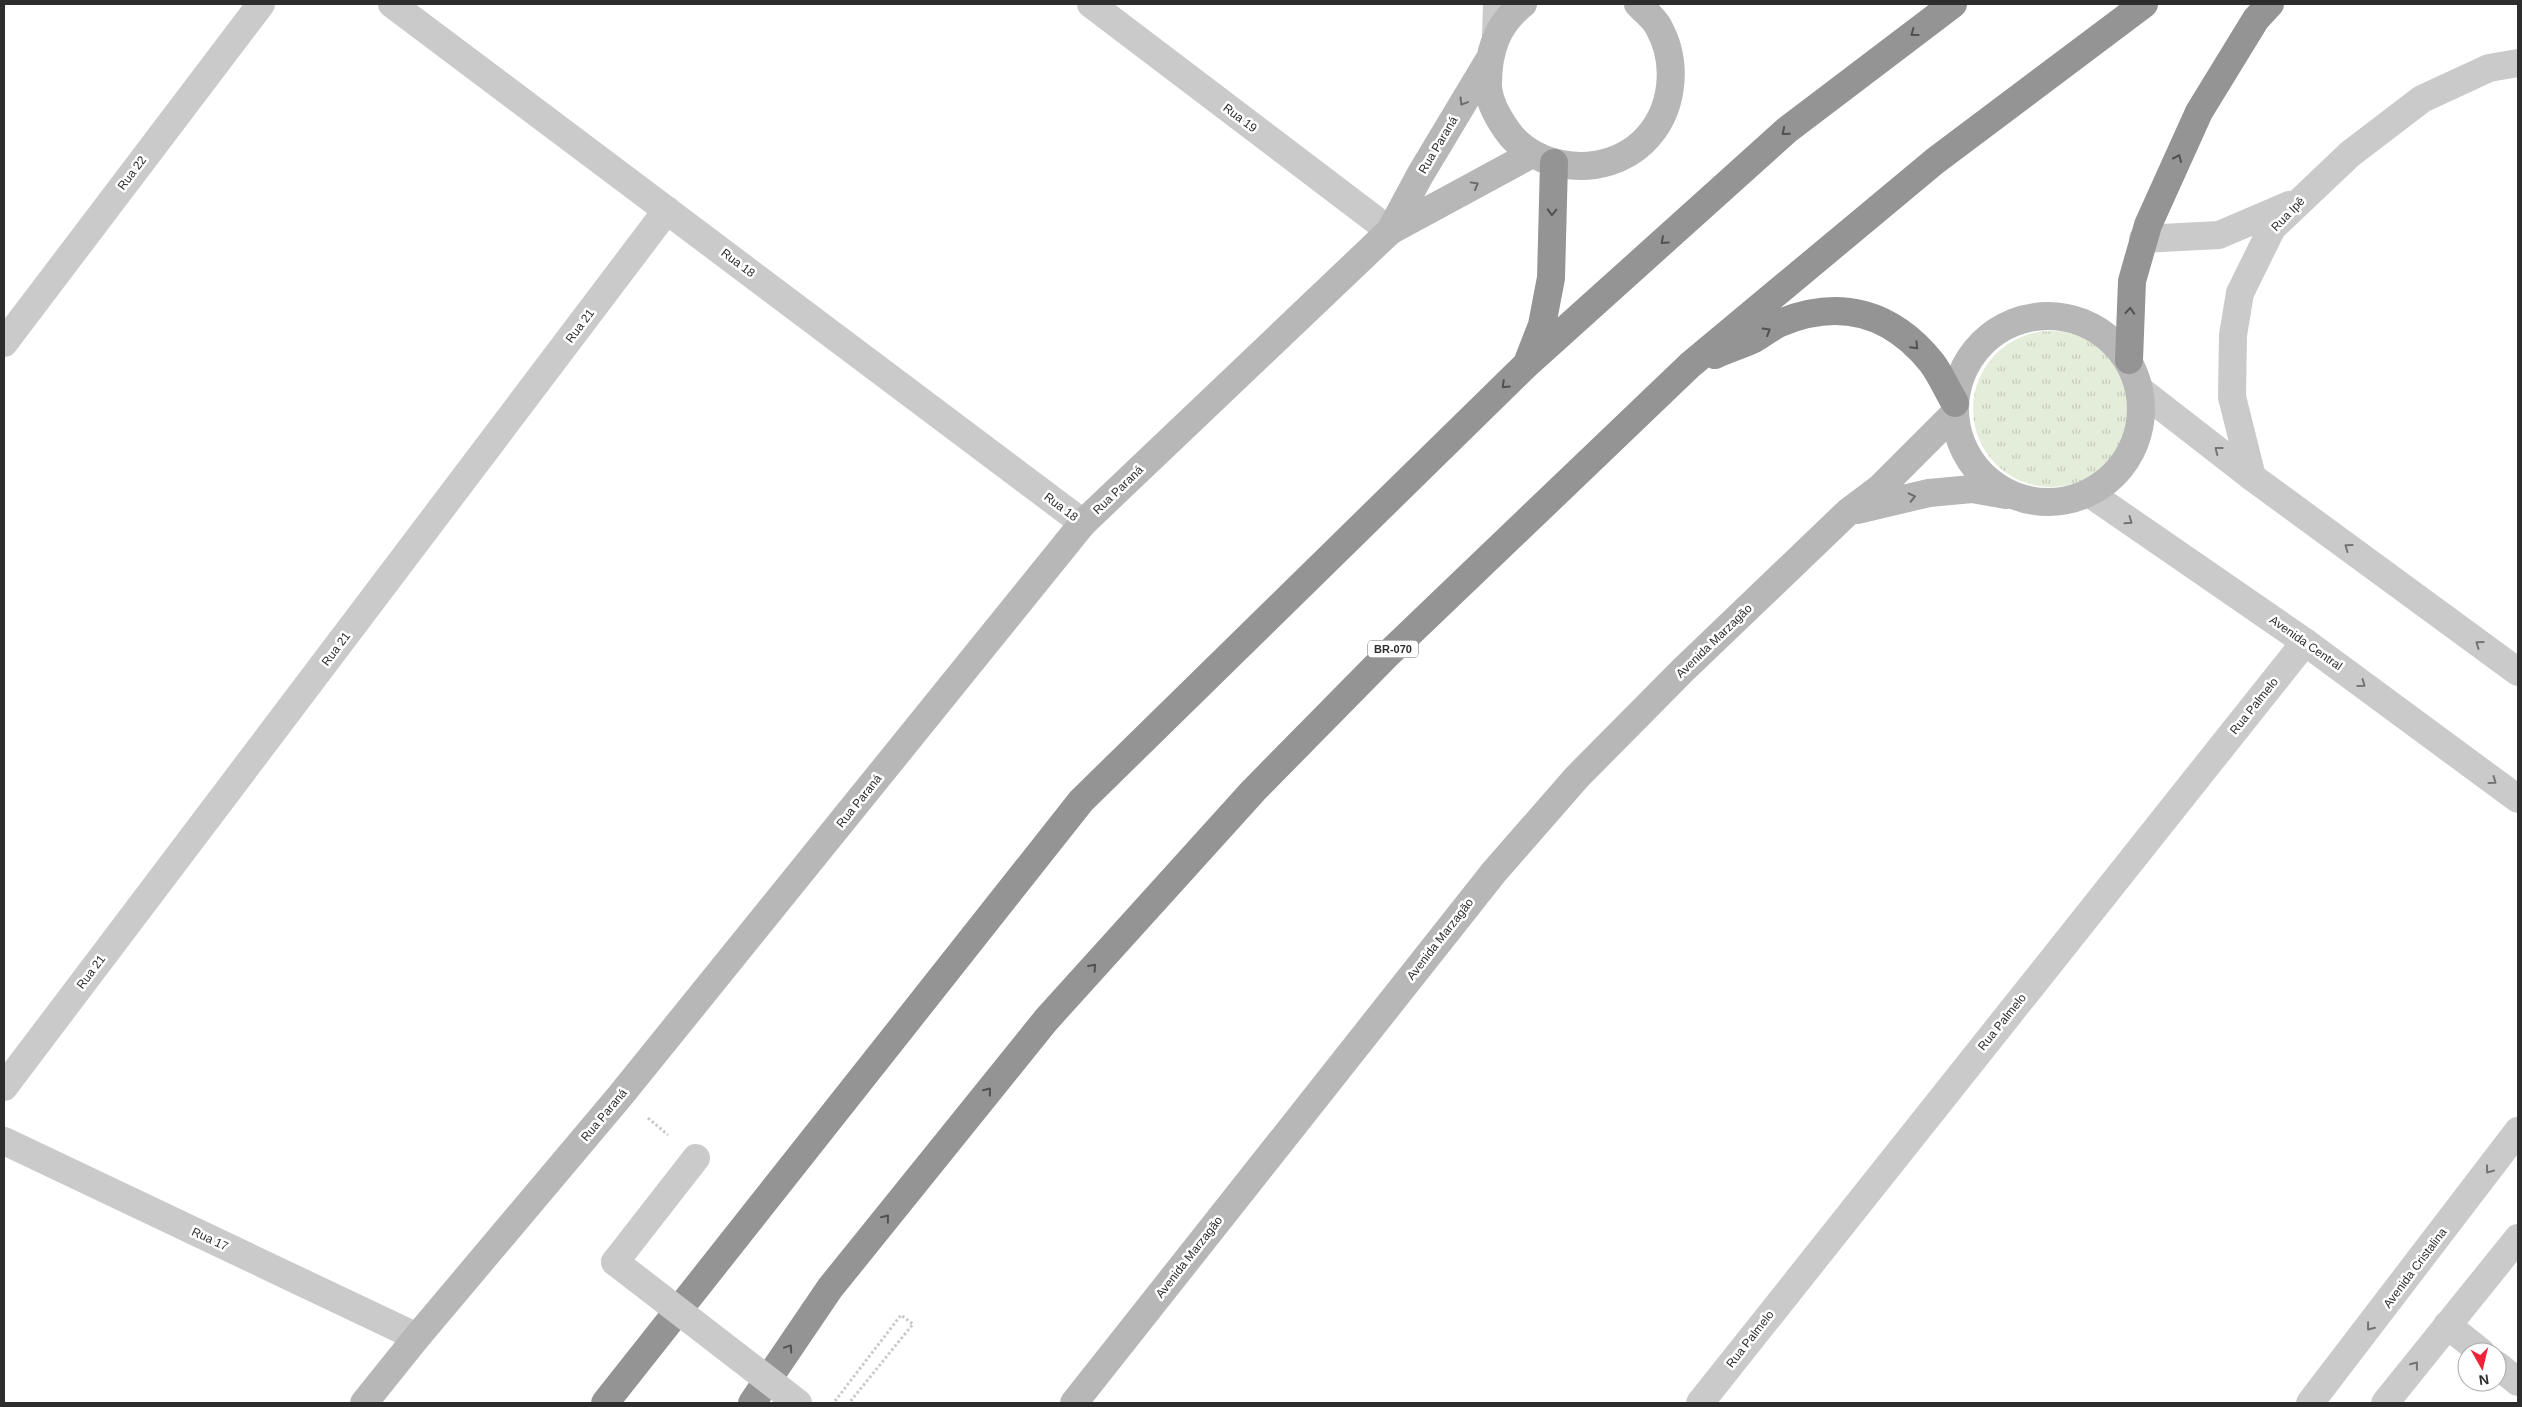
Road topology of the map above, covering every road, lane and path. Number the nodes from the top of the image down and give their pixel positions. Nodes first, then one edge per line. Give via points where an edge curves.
1 (261, 4) edge
2 (392, 4) edge
3 (1091, 4) edge
4 (1497, 4) edge
5 (1523, 4) edge
6 (1638, 4) edge
7 (1953, 4) edge
8 (2144, 4) edge
9 (2270, 4) edge
10 (1492, 48) junction
11 (2518, 63) edge
12 (1543, 159) junction
13 (2300, 201) junction
14 (667, 210) junction
15 (1390, 231) junction
16 (2143, 239) junction
17 (4, 343) edge
18 (2128, 360) junction
19 (1527, 364) junction
20 (1690, 365) junction
21 (2140, 390) junction
22 (1954, 409) junction
23 (2252, 477) junction
24 (2089, 493) junction
25 (2019, 498) junction
26 (1848, 512) junction
27 (1083, 523) junction
28 (2305, 642) junction
29 (2518, 672) edge
30 (2518, 799) edge
31 (4, 1087) edge
32 (620, 1096) junction
33 (2518, 1131) edge
34 (4, 1141) edge
35 (696, 1158) joint
36 (2518, 1238) edge
37 (2447, 1325) junction
38 (417, 1337) junction
39 (2468, 1342) edge
40 (2507, 1373) edge
41 (2518, 1382) edge
42 (364, 1403) edge
43 (605, 1403) edge
44 (752, 1403) edge
45 (798, 1403) edge
46 (833, 1403) edge
47 (849, 1403) edge
48 (1074, 1403) edge
49 (1700, 1403) edge
50 (2310, 1403) edge
51 (2385, 1403) edge

1 - 17 street, Rua 22
2 - 14 street, Rua 18
3 - 15 street, Rua 19
4 - 10 street
5 - 10 main road, Rua Paraná via 1512,13
6 - 12 main road via 1658,25 1670,54 1671,86 1662,116 1643,142 1616,159 1586,167
7 -> 19 highway via 1787,130
8 - 20 highway, BR-070 via 1935,161
16 -> 9 highway via 2199,112 2256,19
10 - 12 main road via 1488,87 1496,114 1511,137
10 -> 15 main road, Rua Paraná
11 - 13 street, Rua Ipê via 2490,68 2422,99 2350,154
15 -> 12 main road, Rua Paraná
12 -> 19 highway via 1551,278 1542,325
13 - 16 street via 2219,235
13 - 23 street, Rua Ipê via 2272,228 2240,293 2233,335 2232,397
14 - 27 street, Rua 18
14 - 31 street, Rua 21
15 - 27 main road, Rua Paraná
18 -> 16 highway via 2132,280
18 - 21 main road
18 - 22 main road via 2106,335 2076,319 2042,315 2010,324 1982,342 1963,370
19 -> 43 highway via 1081,801
20 -> 22 highway via 1754,339 1779,324 1812,313 1849,311 1875,317 1906,337 1933,364
44 -> 20 highway, BR-070 via 830,1288 1052,1012 1254,790 1386,656
23 -> 21 street
21 - 24 main road via 2142,421 2133,450 2114,475
22 - 25 main road via 1960,442 1974,466 1994,485
22 - 26 main road, Avenida Marzagão via 1892,477
29 -> 23 street
24 - 25 main road via 2066,500 2042,502
24 -> 28 street, Avenida Central
26 -> 25 main road via 1929,493 1972,489
26 - 48 main road, Avenida Marzagão via 1583,770 1500,865
27 - 32 main road, Rua Paraná
28 -> 30 street, Avenida Central
28 - 49 street, Rua Palmelo
32 - 35 path
32 - 38 main road, Rua Paraná
33 -> 50 street, Avenida Cristalina
34 - 38 street, Rua 17
35 - 45 street, bridge via 615,1262
36 - 37 street
37 - 39 street
51 -> 37 street
38 - 42 main road, Rua Paraná
40 - 41 street
46 - 47 path via 901,1315 913,1324

